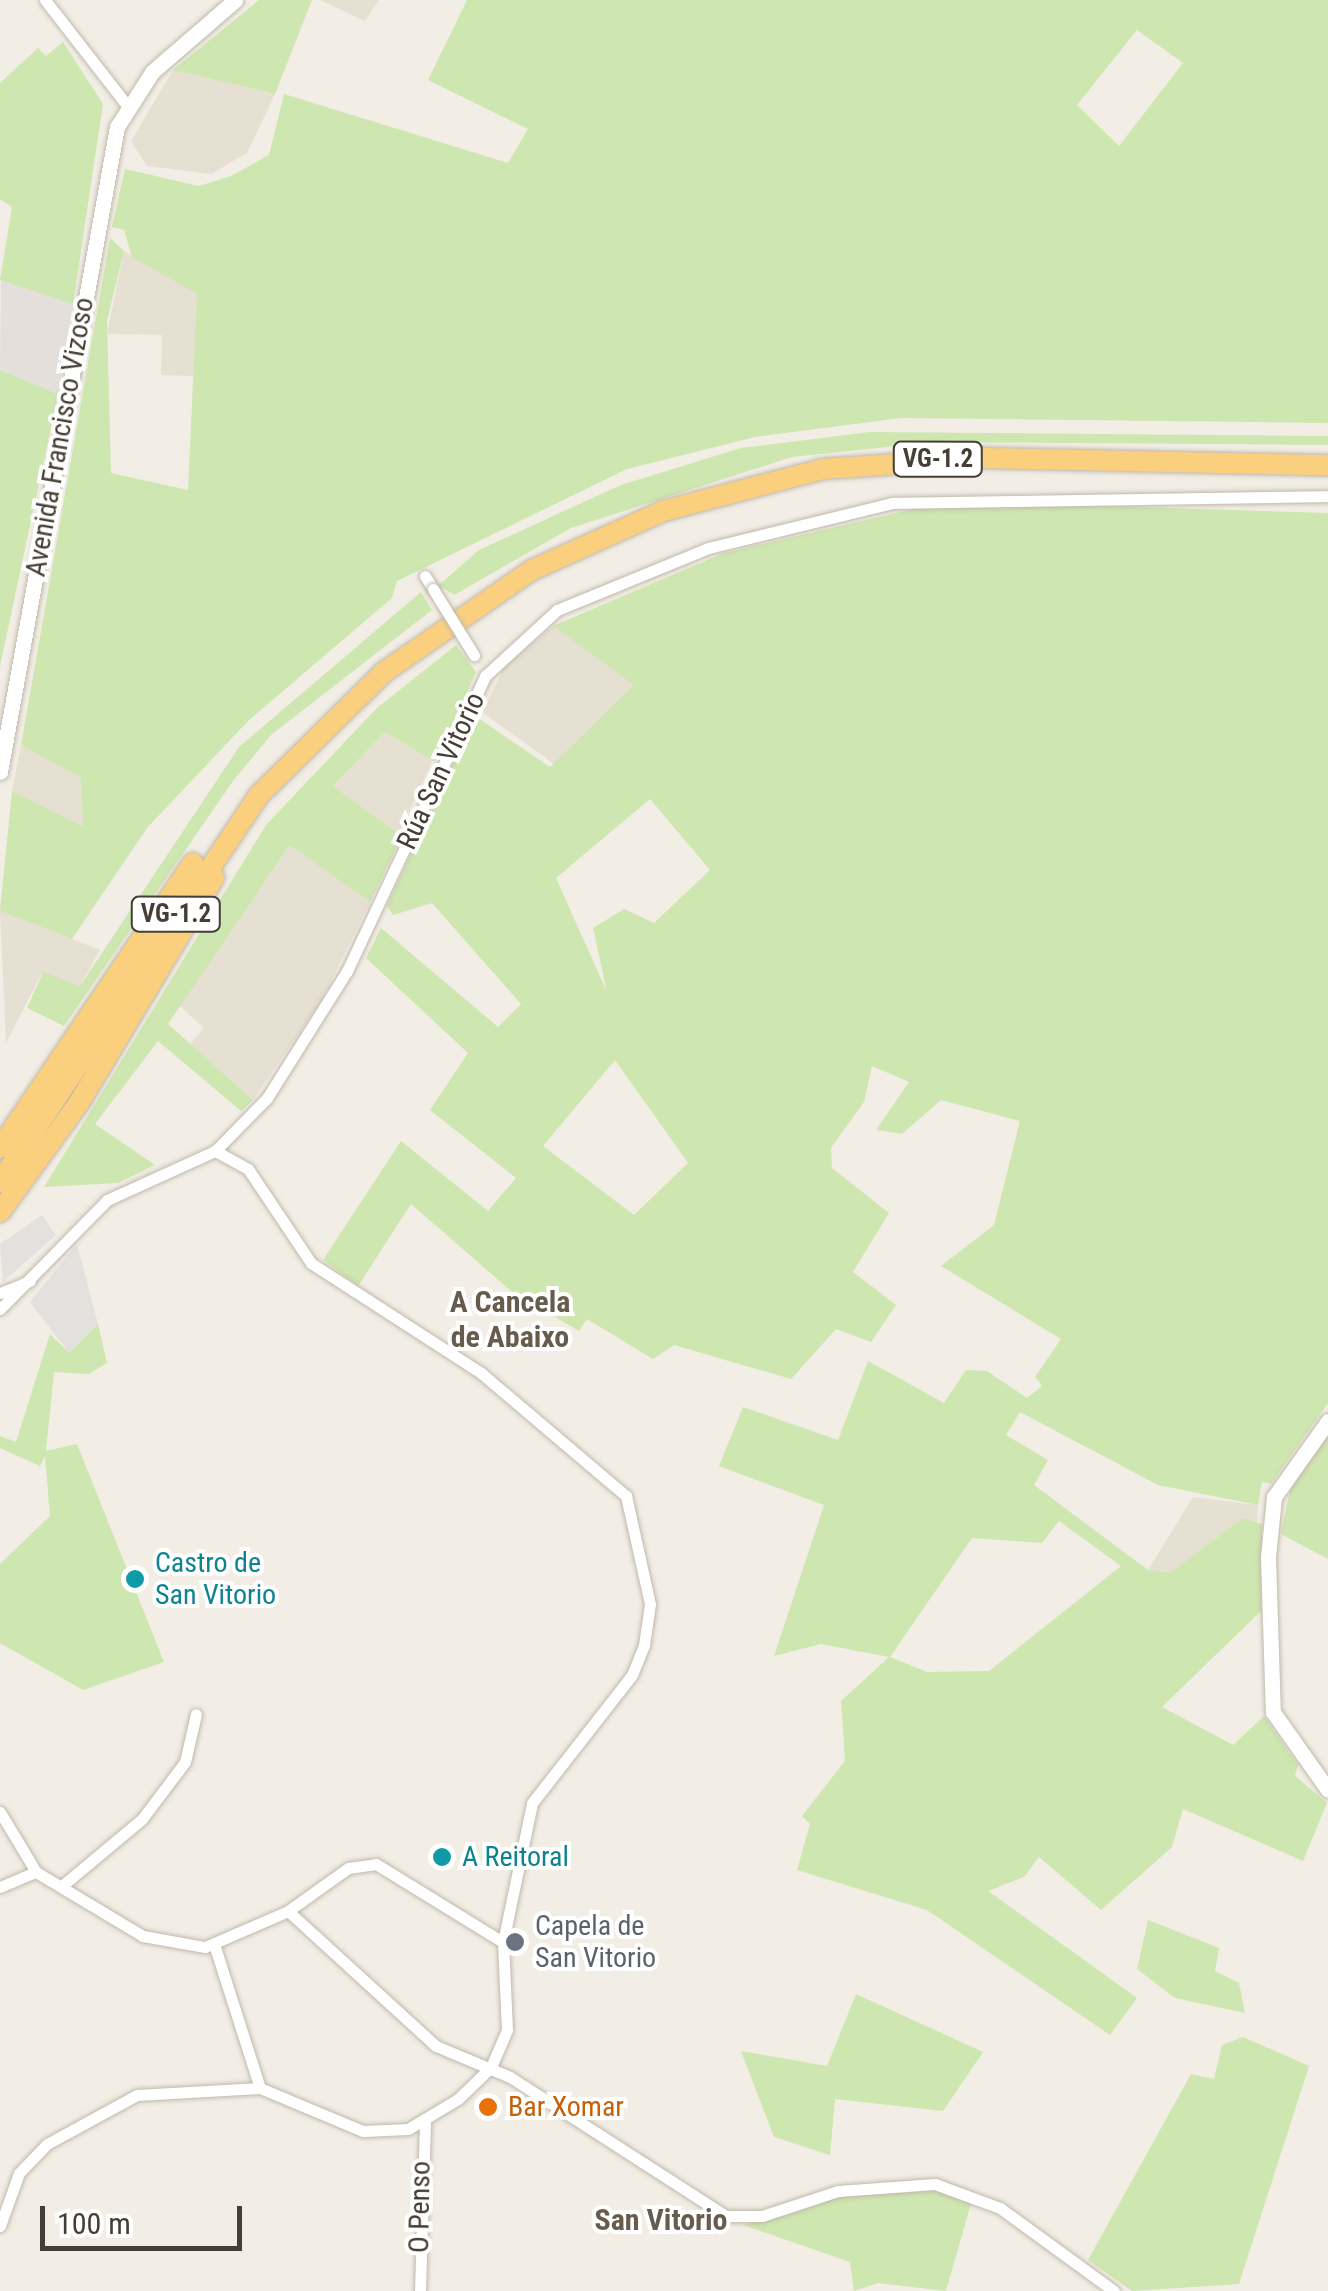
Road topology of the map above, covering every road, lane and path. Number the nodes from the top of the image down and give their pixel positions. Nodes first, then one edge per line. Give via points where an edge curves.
1 (44, 0) edge
2 (234, 0) edge
3 (126, 104) junction
4 (1328, 465) edge
5 (1328, 496) edge
6 (424, 576) dead end
7 (384, 672) junction
8 (486, 676) junction
9 (0, 772) edge
10 (259, 794) junction
11 (0, 1148) edge
12 (215, 1151) junction
13 (0, 1182) edge
14 (0, 1212) edge
15 (34, 1279) junction
16 (0, 1293) edge
17 (0, 1308) edge
18 (1328, 1420) edge
19 (196, 1714) dead end
20 (1328, 1790) edge
21 (0, 1812) edge
22 (36, 1872) junction
23 (63, 1885) junction
24 (0, 1887) edge
25 (288, 1911) junction
26 (504, 1942) junction
27 (214, 1944) junction
28 (491, 2067) junction
29 (260, 2088) junction
30 (426, 2123) junction
31 (0, 2226) edge
32 (420, 2291) edge
33 (1114, 2291) edge

1 - 3 street
2 - 3 street
3 - 9 street, Avenida Francisco Vizoso
4 - 7 highway, VG-1.2 via 932,459 783,477 680,506 563,554
5 - 8 street, Rúa San Vitorio via 965,495 843,514 708,548 557,610
6 - 8 street, bridge
7 - 10 highway, VG-1.2
7 - 14 highway via 223,860 79,1103
8 - 12 street, Rúa San Vitorio via 347,972 267,1098
10 - 11 highway via 234,806
10 - 13 highway, VG-1.2
12 - 15 street, Rúa San Vitorio via 107,1200
12 - 26 street via 248,1169 311,1263 480,1373 626,1496 650,1604 644,1646 632,1675 532,1803
15 - 16 street
15 - 17 street, Rúa San Vitorio
18 - 20 street via 1274,1497 1268,1557 1273,1712
19 - 23 street via 184,1762 142,1819
21 - 22 street
22 - 23 street
22 - 24 street
23 - 27 street via 143,1936
25 - 26 street via 320,1883 376,1864
25 - 27 street
25 - 28 street via 436,2046
26 - 28 street via 507,2030
27 - 29 street
28 - 30 street
28 - 33 street via 726,2216 850,2189 935,2184 1000,2208
29 - 30 street via 336,2128
29 - 31 street via 137,2095 89,2118 19,2174
30 - 32 street, O Penso

